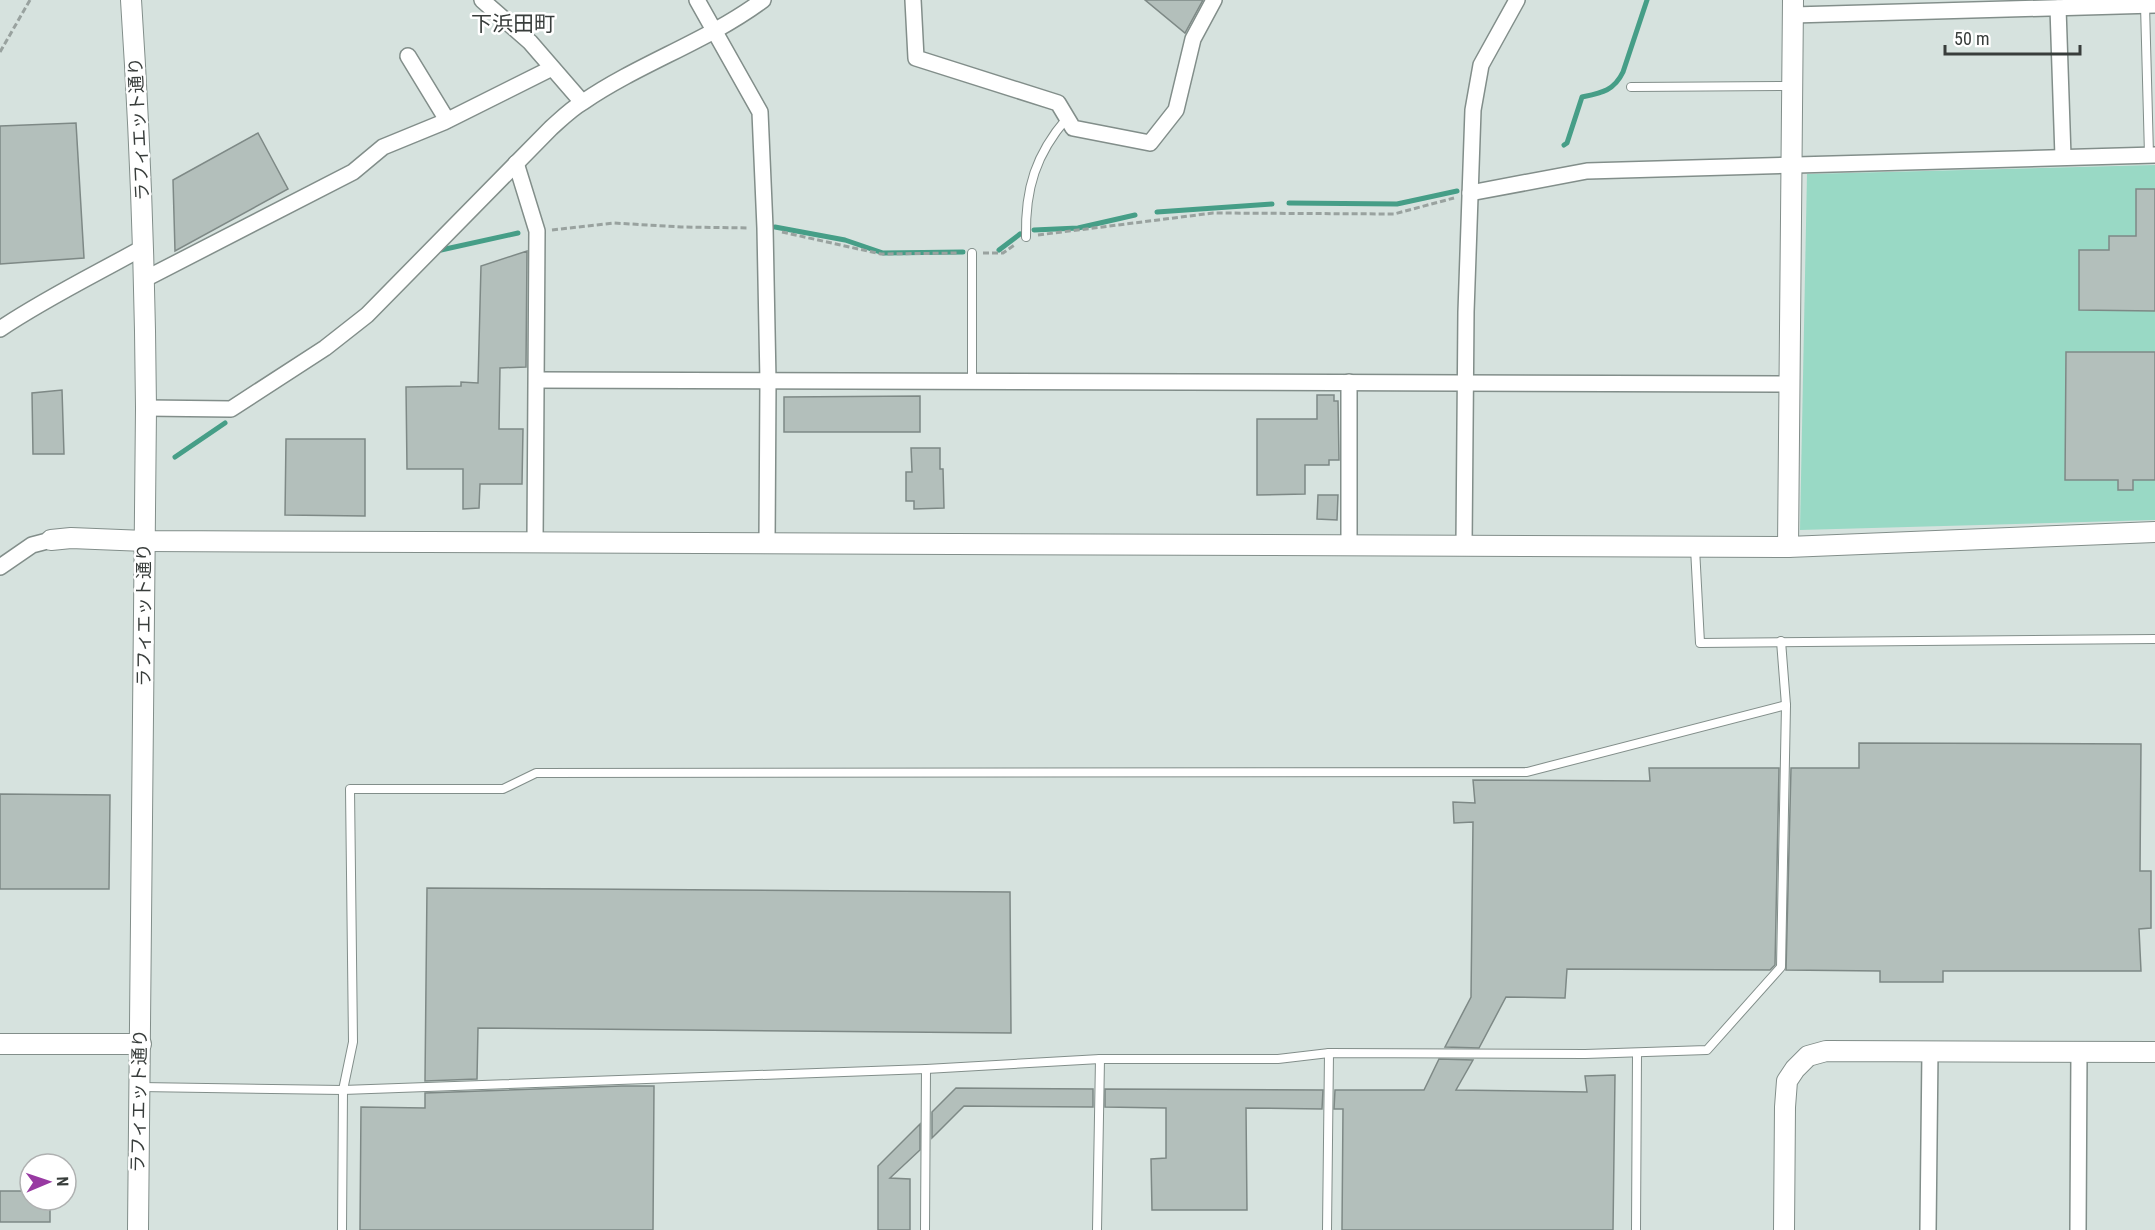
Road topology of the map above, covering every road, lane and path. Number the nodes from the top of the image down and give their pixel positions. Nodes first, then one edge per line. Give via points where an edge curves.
1 (30, 0) edge
2 (131, 0) edge
3 (482, 0) edge
4 (697, 0) edge
5 (763, 0) edge
6 (913, 0) edge
7 (1214, 0) edge
8 (1517, 0) edge
9 (2115, 3) edge
10 (2150, 5) edge
11 (1793, 8) edge
12 (2058, 8) junction
13 (714, 32) junction
14 (0, 52) edge
15 (408, 56) dead end
16 (552, 68) junction
17 (1792, 86) junction
18 (1631, 87) dead end
19 (582, 102) junction
20 (1067, 118) junction
21 (447, 120) junction
22 (2152, 155) edge
23 (2063, 157) junction
24 (516, 163) junction
25 (1792, 164) junction
26 (1470, 194) junction
27 (765, 228) junction
28 (537, 231) junction
29 (1026, 237) junction
30 (144, 247) junction
31 (972, 253) junction
32 (145, 279) junction
33 (0, 329) edge
34 (537, 380) junction
35 (768, 381) junction
36 (972, 381) junction
37 (1349, 382) junction
38 (1465, 382) junction
39 (1790, 384) junction
40 (146, 408) junction
41 (2155, 532) edge
42 (51, 540) joint
43 (144, 540) junction
44 (535, 541) junction
45 (767, 543) junction
46 (1349, 544) junction
47 (1464, 544) junction
48 (1694, 546) junction
49 (1788, 547) junction
50 (0, 567) edge
51 (2155, 639) edge
52 (1781, 641) junction
53 (1786, 705) junction
54 (0, 1044) edge
55 (141, 1044) junction
56 (1930, 1051) junction
57 (2079, 1052) junction
58 (2155, 1052) edge
59 (1329, 1053) junction
60 (1637, 1053) junction
61 (1100, 1059) junction
62 (926, 1070) junction
63 (139, 1088) junction
64 (343, 1090) junction
65 (138, 1230) edge
66 (342, 1230) edge
67 (925, 1230) edge
68 (1097, 1230) edge
69 (1327, 1230) edge
70 (1636, 1230) edge
71 (1784, 1230) edge
72 (1928, 1230) edge
73 (2078, 1230) edge

1 - 14 path
2 - 30 street, ラフィエット通り
3 - 16 street via 530,42
4 - 13 street
5 - 13 street
6 - 20 street via 916,58 1058,103
7 - 20 street via 1193,39 1176,110 1150,143 1073,128
8 - 26 street via 1481,65 1473,110
9 - 10 street
9 - 12 street
10 - 22 lane
11 - 12 street
11 - 17 street
12 - 23 street
13 - 19 street
13 - 27 street via 760,112
15 - 21 street
16 - 19 street
16 - 21 street
17 - 18 lane
17 - 25 street
19 - 24 street
20 - 29 lane via 1051,136 1035,167
21 - 32 street via 383,147 352,172
22 - 23 street
23 - 25 street
24 - 28 street
24 - 40 street via 367,315 325,348 231,409
25 - 26 street via 1587,171
25 - 39 street
26 - 29 path via 1394,214 1213,213
26 - 38 street
27 - 28 path via 614,223
27 - 31 path via 881,254
27 - 35 street
28 - 34 street
29 - 31 path via 1004,253
30 - 32 street, ラフィエット通り
30 - 33 street
31 - 36 lane
32 - 40 street, ラフィエット通り
34 - 35 street
34 - 44 street
35 - 36 street
35 - 45 street
36 - 37 street
37 - 38 street
37 - 46 street
38 - 39 street
38 - 47 street
39 - 49 street
40 - 43 street, ラフィエット通り
41 - 49 street
42 - 43 street
42 - 50 street via 32,545
43 - 44 street
43 - 55 street, ラフィエット通り
44 - 45 street
45 - 46 street
46 - 47 street
47 - 48 street
48 - 49 street
48 - 52 lane via 1700,643
51 - 52 lane
52 - 53 lane
53 - 60 lane via 1781,967 1707,1050
53 - 64 lane via 1527,772 536,773 503,789 350,789 353,1042
54 - 55 street
55 - 63 street, ラフィエット通り
56 - 57 street
56 - 71 street via 1826,1051 1808,1056 1795,1069 1787,1081 1785,1107
56 - 72 street
57 - 58 street
57 - 73 street
59 - 60 lane
59 - 61 lane via 1278,1059
59 - 69 lane
60 - 70 lane
61 - 62 lane
61 - 68 lane
62 - 64 lane
62 - 67 lane
63 - 64 lane
63 - 65 street, ラフィエット通り
64 - 66 lane

